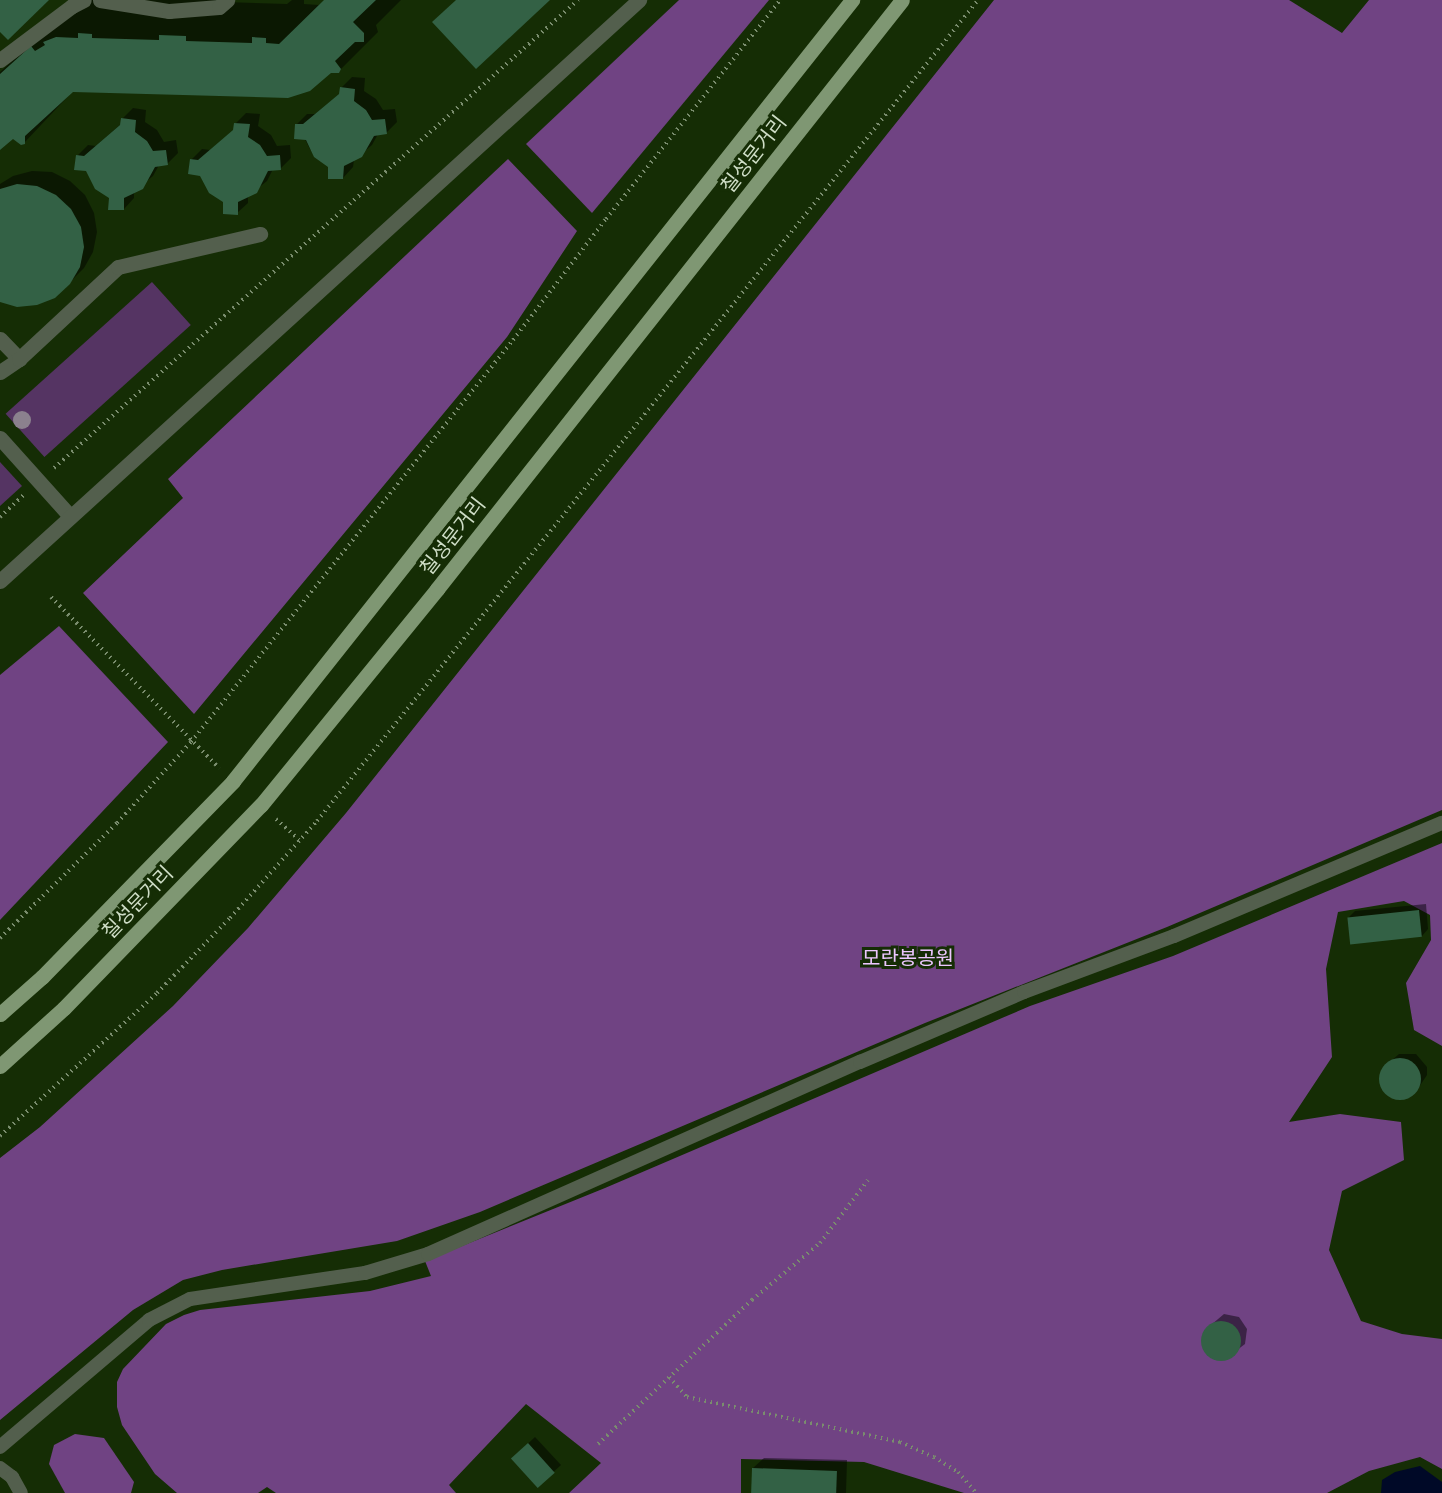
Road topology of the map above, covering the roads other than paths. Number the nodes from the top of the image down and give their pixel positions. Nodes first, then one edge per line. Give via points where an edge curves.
1 (84, 0) edge
2 (100, 0) edge
3 (227, 0) edge
4 (639, 0) edge
5 (852, 0) edge
6 (902, 0) edge
7 (0, 60) edge
8 (261, 234) dead end
9 (0, 339) edge
10 (19, 359) junction
11 (0, 372) edge
12 (0, 438) edge
13 (70, 516) junction
14 (0, 581) edge
15 (1442, 823) edge
16 (0, 1014) edge
17 (0, 1066) edge
18 (0, 1447) edge
19 (0, 1468) edge
20 (21, 1493) edge

1 - 7 street
2 - 3 street via 169,11 219,7
4 - 13 street
5 - 16 main road, 칠성문거리 via 233,781 42,977
6 - 17 main road, 칠성문거리 via 437,589 261,805 64,1008
8 - 10 street via 118,267
9 - 10 street
10 - 11 street
12 - 13 street
13 - 14 street
15 - 18 lane via 1174,936 1024,992 428,1254 365,1273 190,1299 149,1320
19 - 20 lane via 12,1477

